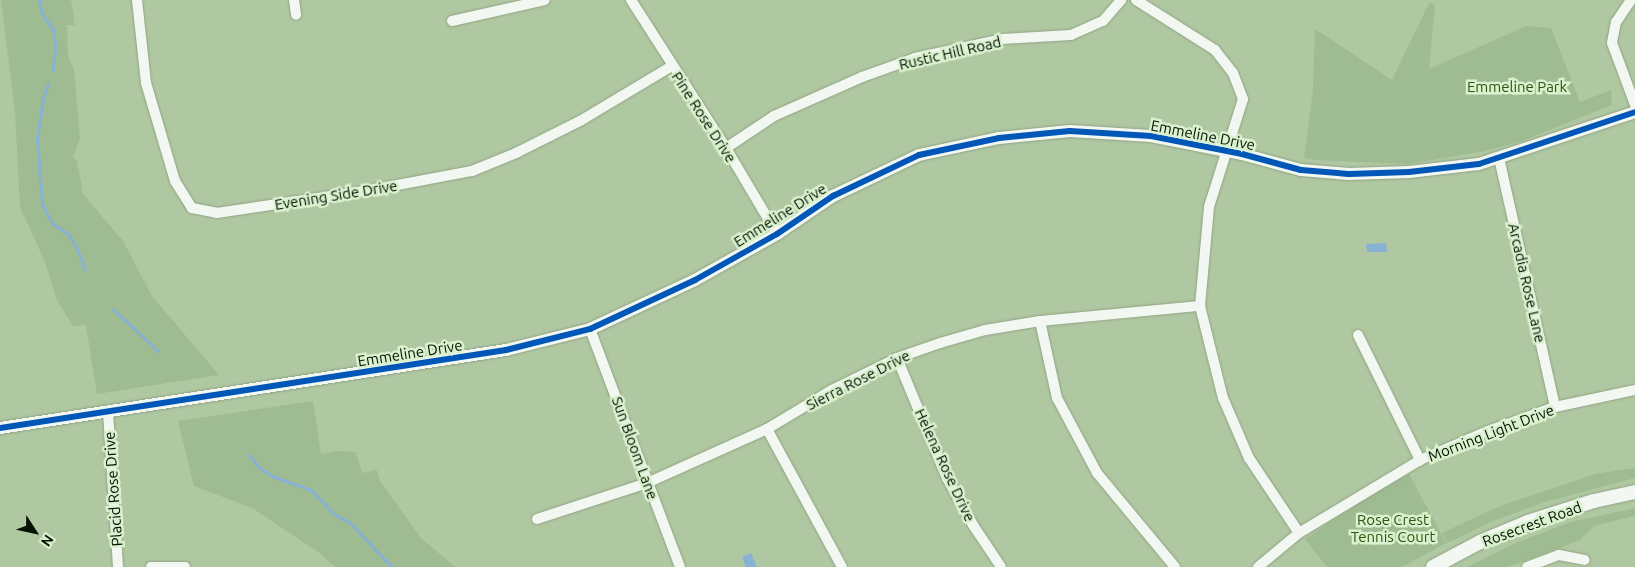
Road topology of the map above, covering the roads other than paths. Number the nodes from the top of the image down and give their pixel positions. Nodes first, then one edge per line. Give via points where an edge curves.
1 (138, 0) edge
2 (294, 0) edge
3 (545, 0) edge
4 (631, 0) edge
5 (1122, 0) edge
6 (1136, 0) edge
7 (1631, 0) edge
8 (296, 15) dead end
9 (452, 21) dead end
10 (672, 66) junction
11 (1635, 105) edge
12 (1635, 112) edge
13 (726, 148) junction
14 (1228, 152) junction
15 (1499, 158) junction
16 (777, 234) junction
17 (1200, 306) junction
18 (1040, 321) junction
19 (590, 329) junction
20 (1358, 336) dead end
21 (897, 358) junction
22 (1635, 390) edge
23 (1555, 407) junction
24 (108, 412) junction
25 (0, 428) edge
26 (767, 429) junction
27 (1420, 460) junction
28 (647, 483) junction
29 (1635, 492) edge
30 (537, 519) dead end
31 (1299, 533) junction
32 (1585, 560) dead end
33 (118, 567) edge
34 (151, 567) edge
35 (185, 567) edge
36 (680, 567) edge
37 (842, 567) edge
38 (1001, 567) edge
39 (1176, 567) edge
40 (1258, 567) edge
41 (1433, 567) edge
42 (1527, 567) edge

1 - 10 street, Evening Side Drive via 146,82 175,182 192,208 217,213 472,171 580,121
2 - 8 street
3 - 9 street
4 - 10 street, Pine Rose Drive
5 - 13 street, Rustic Hill Road via 1103,21 1071,35 1002,39 915,58 862,77 774,116
6 - 14 street via 1214,50 1233,73 1243,99
7 - 11 street via 1616,22 1612,43
10 - 13 street, Pine Rose Drive
12 - 15 street, Emmeline Drive
13 - 16 street, Pine Rose Drive
14 - 15 street, Emmeline Drive via 1301,170 1348,174 1409,172 1479,164
14 - 16 street, Emmeline Drive via 1150,136 1079,132 999,138 919,155 833,196
14 - 17 street via 1210,207
15 - 23 street, Arcadia Rose Lane
16 - 19 street, Emmeline Drive via 695,280
17 - 18 street, Sierra Rose Drive
17 - 31 street via 1226,406 1249,458
18 - 21 street, Sierra Rose Drive via 985,330
18 - 39 street via 1057,398 1097,473
19 - 24 street, Emmeline Drive via 506,350
19 - 28 street, Sun Bloom Lane
20 - 27 street
21 - 26 street, Sierra Rose Drive via 832,390
21 - 38 street, Helena Rose Drive via 951,486
22 - 23 street, Morning Light Drive
23 - 27 street, Morning Light Drive via 1488,430
24 - 25 street, Emmeline Drive
24 - 33 street, Placid Rose Drive
26 - 28 street, Sierra Rose Drive
26 - 37 street
27 - 31 street, Morning Light Drive
28 - 30 street, Sierra Rose Drive
28 - 36 street, Sun Bloom Lane
29 - 41 main road, Rosecrest Road via 1528,522
31 - 40 street, Morning Light Drive
32 - 42 street via 1559,555
34 - 35 street

